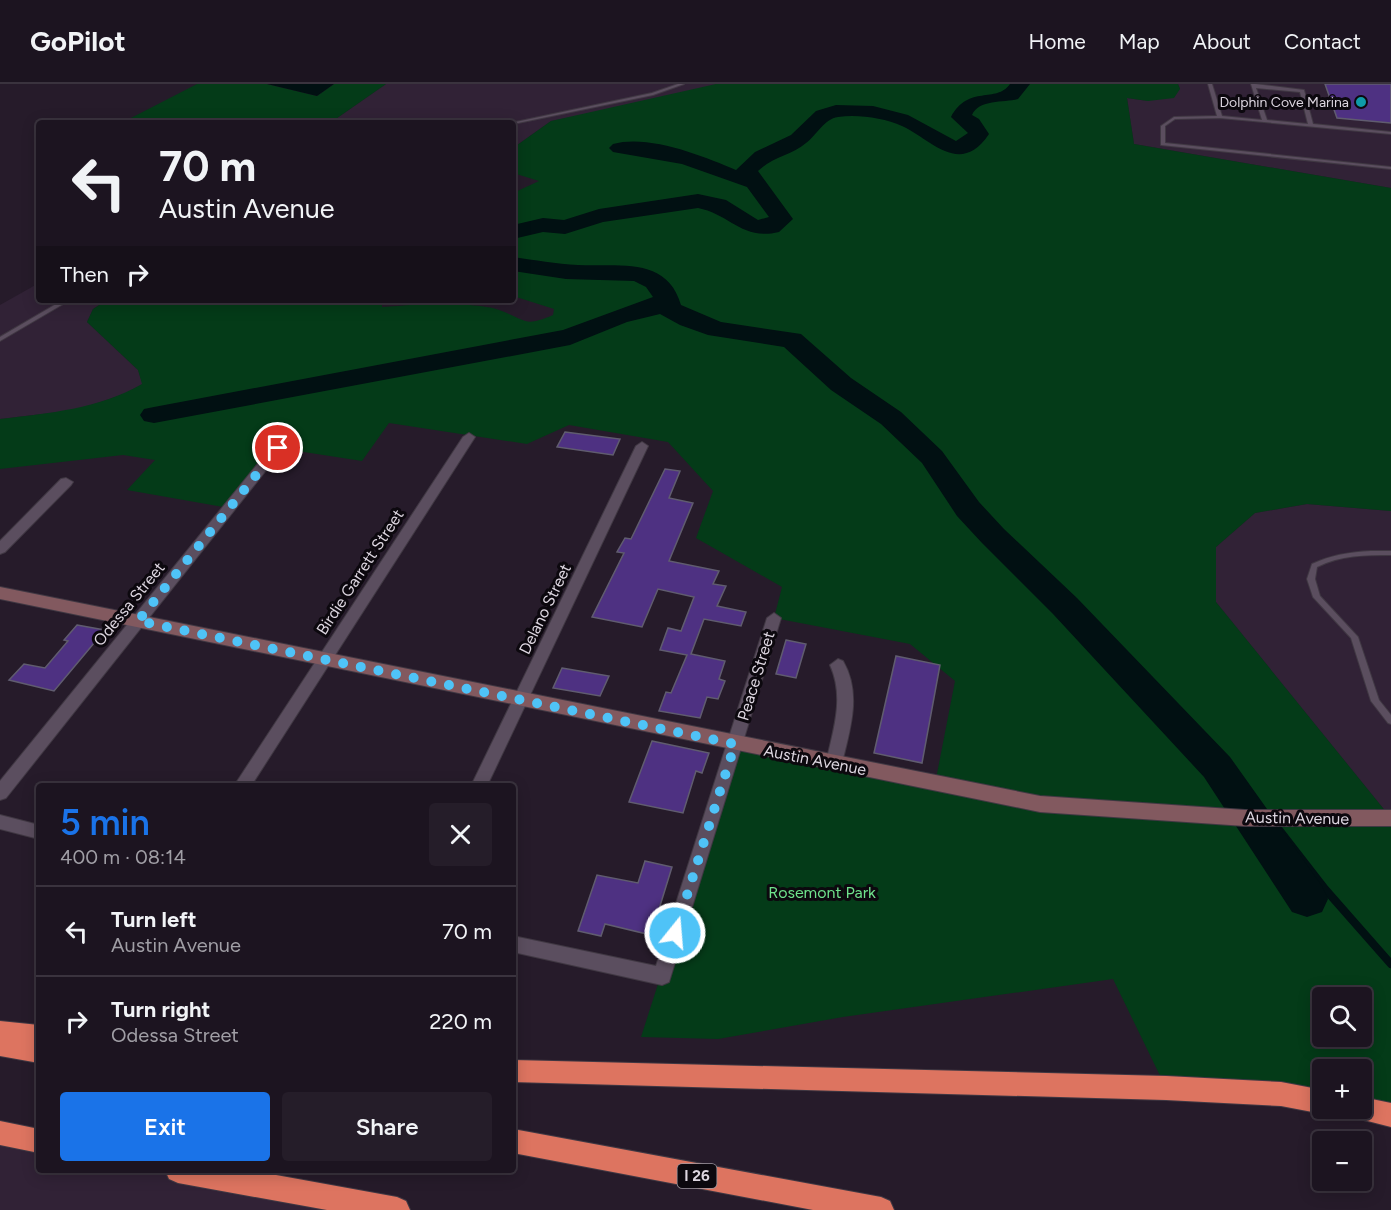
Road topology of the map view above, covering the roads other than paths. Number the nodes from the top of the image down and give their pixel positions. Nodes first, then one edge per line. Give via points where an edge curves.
1 (682, 84) edge
2 (1210, 84) edge
3 (1254, 85) edge
4 (1220, 117) junction
5 (1265, 121) junction
6 (516, 122) edge
7 (1311, 126) junction
8 (1391, 133) edge
9 (1391, 168) edge
10 (62, 303) edge
11 (0, 339) edge
12 (286, 437) dead end
13 (469, 437) dead end
14 (642, 446) dead end
15 (66, 482) dead end
16 (0, 549) edge
17 (1391, 553) edge
18 (0, 592) edge
19 (774, 618) dead end
20 (138, 621) junction
21 (324, 659) junction
22 (838, 665) dead end
23 (522, 698) junction
24 (1391, 720) edge
25 (735, 744) junction
26 (834, 764) junction
27 (244, 783) edge
28 (480, 783) edge
29 (0, 793) edge
30 (1391, 818) edge
31 (0, 822) edge
32 (36, 831) edge
33 (516, 945) edge
34 (0, 1032) edge
35 (36, 1036) edge
36 (0, 1045) edge
37 (36, 1051) edge
38 (516, 1071) edge
39 (1312, 1100) edge
40 (1372, 1111) edge
41 (1391, 1115) edge
42 (0, 1133) edge
43 (36, 1140) edge
44 (516, 1142) edge
45 (193, 1173) edge
46 (247, 1184) junction
47 (329, 1210) edge
48 (397, 1210) edge
49 (881, 1210) edge

1 - 6 lane
2 - 4 lane
3 - 5 lane
3 - 7 lane via 1302,91
4 - 5 lane
4 - 9 lane via 1174,118 1163,126 1163,144
5 - 7 lane
7 - 8 lane
10 - 11 lane
12 - 20 street, Odessa Street
13 - 21 street, Birdie Garrett Street
14 - 23 street, Delano Street
15 - 16 street
17 - 24 lane via 1327,558 1314,566 1311,579 1317,597 1354,637 1375,701
18 - 20 street, Austin Avenue
19 - 25 street, Peace Street
20 - 21 street, Austin Avenue
20 - 29 street, Odessa Street
21 - 23 street, Austin Avenue
21 - 27 street, Birdie Garrett Street
22 - 26 street via 844,676 846,705
23 - 25 street, Austin Avenue
23 - 28 street, Delano Street
25 - 26 street, Austin Avenue
25 - 33 street, Peace Street via 662,976
26 - 30 street, Austin Avenue via 1041,804 1245,818
31 - 32 street
34 - 35 highway
36 - 37 highway
38 - 39 highway via 1166,1088 1281,1094
40 - 41 highway
42 - 43 highway
44 - 49 highway, I 26
45 - 46 highway
46 - 47 highway
46 - 48 highway

